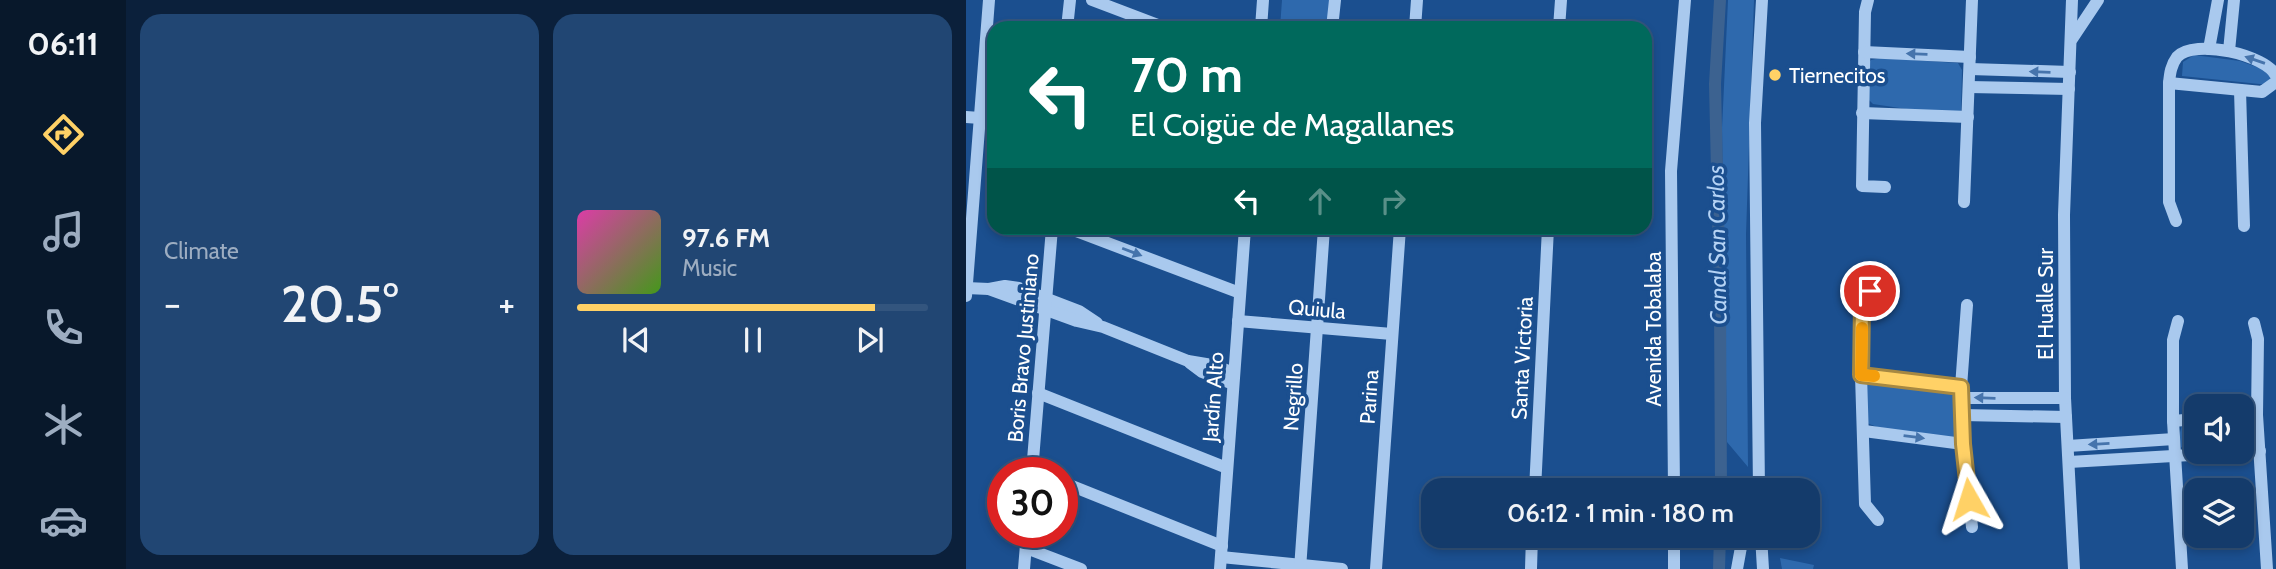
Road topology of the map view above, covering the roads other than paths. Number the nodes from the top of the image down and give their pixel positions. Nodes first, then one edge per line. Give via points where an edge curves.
1 (989, 0) edge
2 (1070, 0) edge
3 (1092, 0) edge
4 (1263, 0) edge
5 (1335, 0) edge
6 (1417, 0) edge
7 (1560, 0) edge
8 (1685, 0) edge
9 (1762, 0) edge
10 (1868, 0) edge
11 (1972, 0) edge
12 (2072, 0) edge
13 (2098, 0) edge
14 (2218, 0) edge
15 (2234, 0) edge
16 (987, 21) edge
17 (1068, 21) edge
18 (1148, 21) edge
19 (1262, 21) edge
20 (1333, 21) edge
21 (1416, 21) edge
22 (1559, 21) edge
23 (987, 26) edge
24 (2071, 39) junction
25 (2209, 50) junction
26 (2229, 51) junction
27 (1864, 52) junction
28 (1970, 63) junction
29 (2070, 72) junction
30 (2276, 76) edge
31 (2276, 82) edge
32 (2169, 83) junction
33 (1969, 87) junction
34 (2069, 89) junction
35 (2240, 90) junction
36 (1862, 113) junction
37 (966, 117) edge
38 (1968, 117) junction
39 (980, 118) junction
40 (987, 118) edge
41 (1885, 187) dead end
42 (970, 199) edge
43 (1965, 202) dead end
44 (2176, 221) dead end
45 (2244, 226) dead end
46 (1051, 235) edge
47 (1087, 235) edge
48 (1244, 235) edge
49 (1324, 235) edge
50 (1399, 235) edge
51 (1548, 235) edge
52 (966, 288) edge
53 (1870, 291) dead end
54 (1240, 293) junction
55 (966, 296) edge
56 (1045, 303) junction
57 (1967, 305) dead end
58 (1238, 321) junction
59 (2178, 321) dead end
60 (2254, 323) dead end
61 (1317, 328) junction
62 (1392, 334) junction
63 (1861, 375) junction
64 (1233, 378) junction
65 (1038, 393) junction
66 (1961, 393) junction
67 (2065, 398) junction
68 (1962, 415) junction
69 (2254, 415) edge
70 (2257, 415) junction
71 (2066, 417) junction
72 (2184, 420) edge
73 (2173, 421) junction
74 (1864, 431) junction
75 (2174, 439) junction
76 (1963, 444) junction
77 (2068, 446) junction
78 (2260, 451) junction
79 (2175, 455) junction
80 (1035, 457) edge
81 (2069, 461) junction
82 (1227, 468) junction
83 (1536, 478) edge
84 (1674, 478) edge
85 (1759, 478) edge
86 (1078, 490) edge
87 (1878, 520) dead end
88 (1972, 527) dead end
89 (1026, 548) joint
90 (1532, 548) edge
91 (1674, 548) edge
92 (1741, 548) edge
93 (1762, 548) edge
94 (1221, 557) edge
95 (1300, 567) edge
96 (1024, 569) edge
97 (1081, 569) edge
98 (1342, 569) edge
99 (1376, 569) edge
100 (1531, 569) edge
101 (1674, 569) edge
102 (1737, 569) edge
103 (1763, 569) edge
104 (2074, 569) edge
105 (2182, 569) edge
106 (2267, 569) edge

1 - 16 street
2 - 17 street
3 - 18 street
4 - 19 street
5 - 20 street
6 - 21 street
7 - 22 street
8 - 84 street, Avenida Tobalaba via 1671,171
9 - 85 street via 1755,123
10 - 27 street
11 - 28 street
12 - 24 street, El Hualle Sur
13 - 24 street
14 - 25 street
15 - 26 street
23 - 39 street
24 - 29 street, El Hualle Sur
25 - 26 street
25 - 32 street via 2190,49 2178,55
30 -> 26 street via 2269,65
28 -> 27 street
27 - 36 street
29 -> 28 street
28 - 33 street
29 - 34 street, El Hualle Sur
31 - 35 street via 2262,92
32 - 35 street
32 - 44 street via 2169,202
33 - 34 street
33 - 38 street
34 - 67 street, El Hualle Sur
35 - 45 street
36 - 38 street
36 - 41 street via 1862,186
37 - 39 street
38 - 43 street
39 - 40 street
39 - 42 street
42 - 52 street
46 - 56 street, Boris Bravo Justiniano
47 -> 54 street
48 - 54 street, Jardín Alto
49 - 61 street, Negrillo
50 - 62 street, Parina
51 - 83 street, Santa Victoria
52 - 55 street
52 - 56 street
53 - 63 street via 1862,304
54 - 58 street, Jardín Alto
56 - 64 street via 1077,321 1188,361 1202,372
56 - 65 street, Boris Bravo Justiniano
57 - 66 street
58 - 61 street, Quiula
58 - 64 street, Jardín Alto
59 - 73 street
60 - 70 street
61 - 62 street, Quiula
61 - 95 street, Negrillo
62 - 99 street, Parina
63 - 66 street
63 - 74 street
64 - 82 street, Jardín Alto
65 - 80 street, Boris Bravo Justiniano
65 - 82 street
67 -> 66 street
66 - 68 street
67 - 71 street, El Hualle Sur
68 - 71 street
68 - 76 street
69 - 70 street
70 - 78 street
71 - 77 street, El Hualle Sur
72 - 73 street
73 - 75 street
74 -> 76 street
74 - 87 street via 1865,504
75 -> 77 street
75 - 79 street
76 - 88 street
77 - 81 street, El Hualle Sur
78 - 79 street
78 - 106 street
79 - 81 street
79 - 105 street
81 - 104 street, El Hualle Sur
82 - 94 street, Jardín Alto
86 - 94 street
89 - 96 street
89 - 97 street
90 - 100 street
91 - 101 street
92 - 102 street
93 - 103 street
94 - 95 street
95 - 98 street

